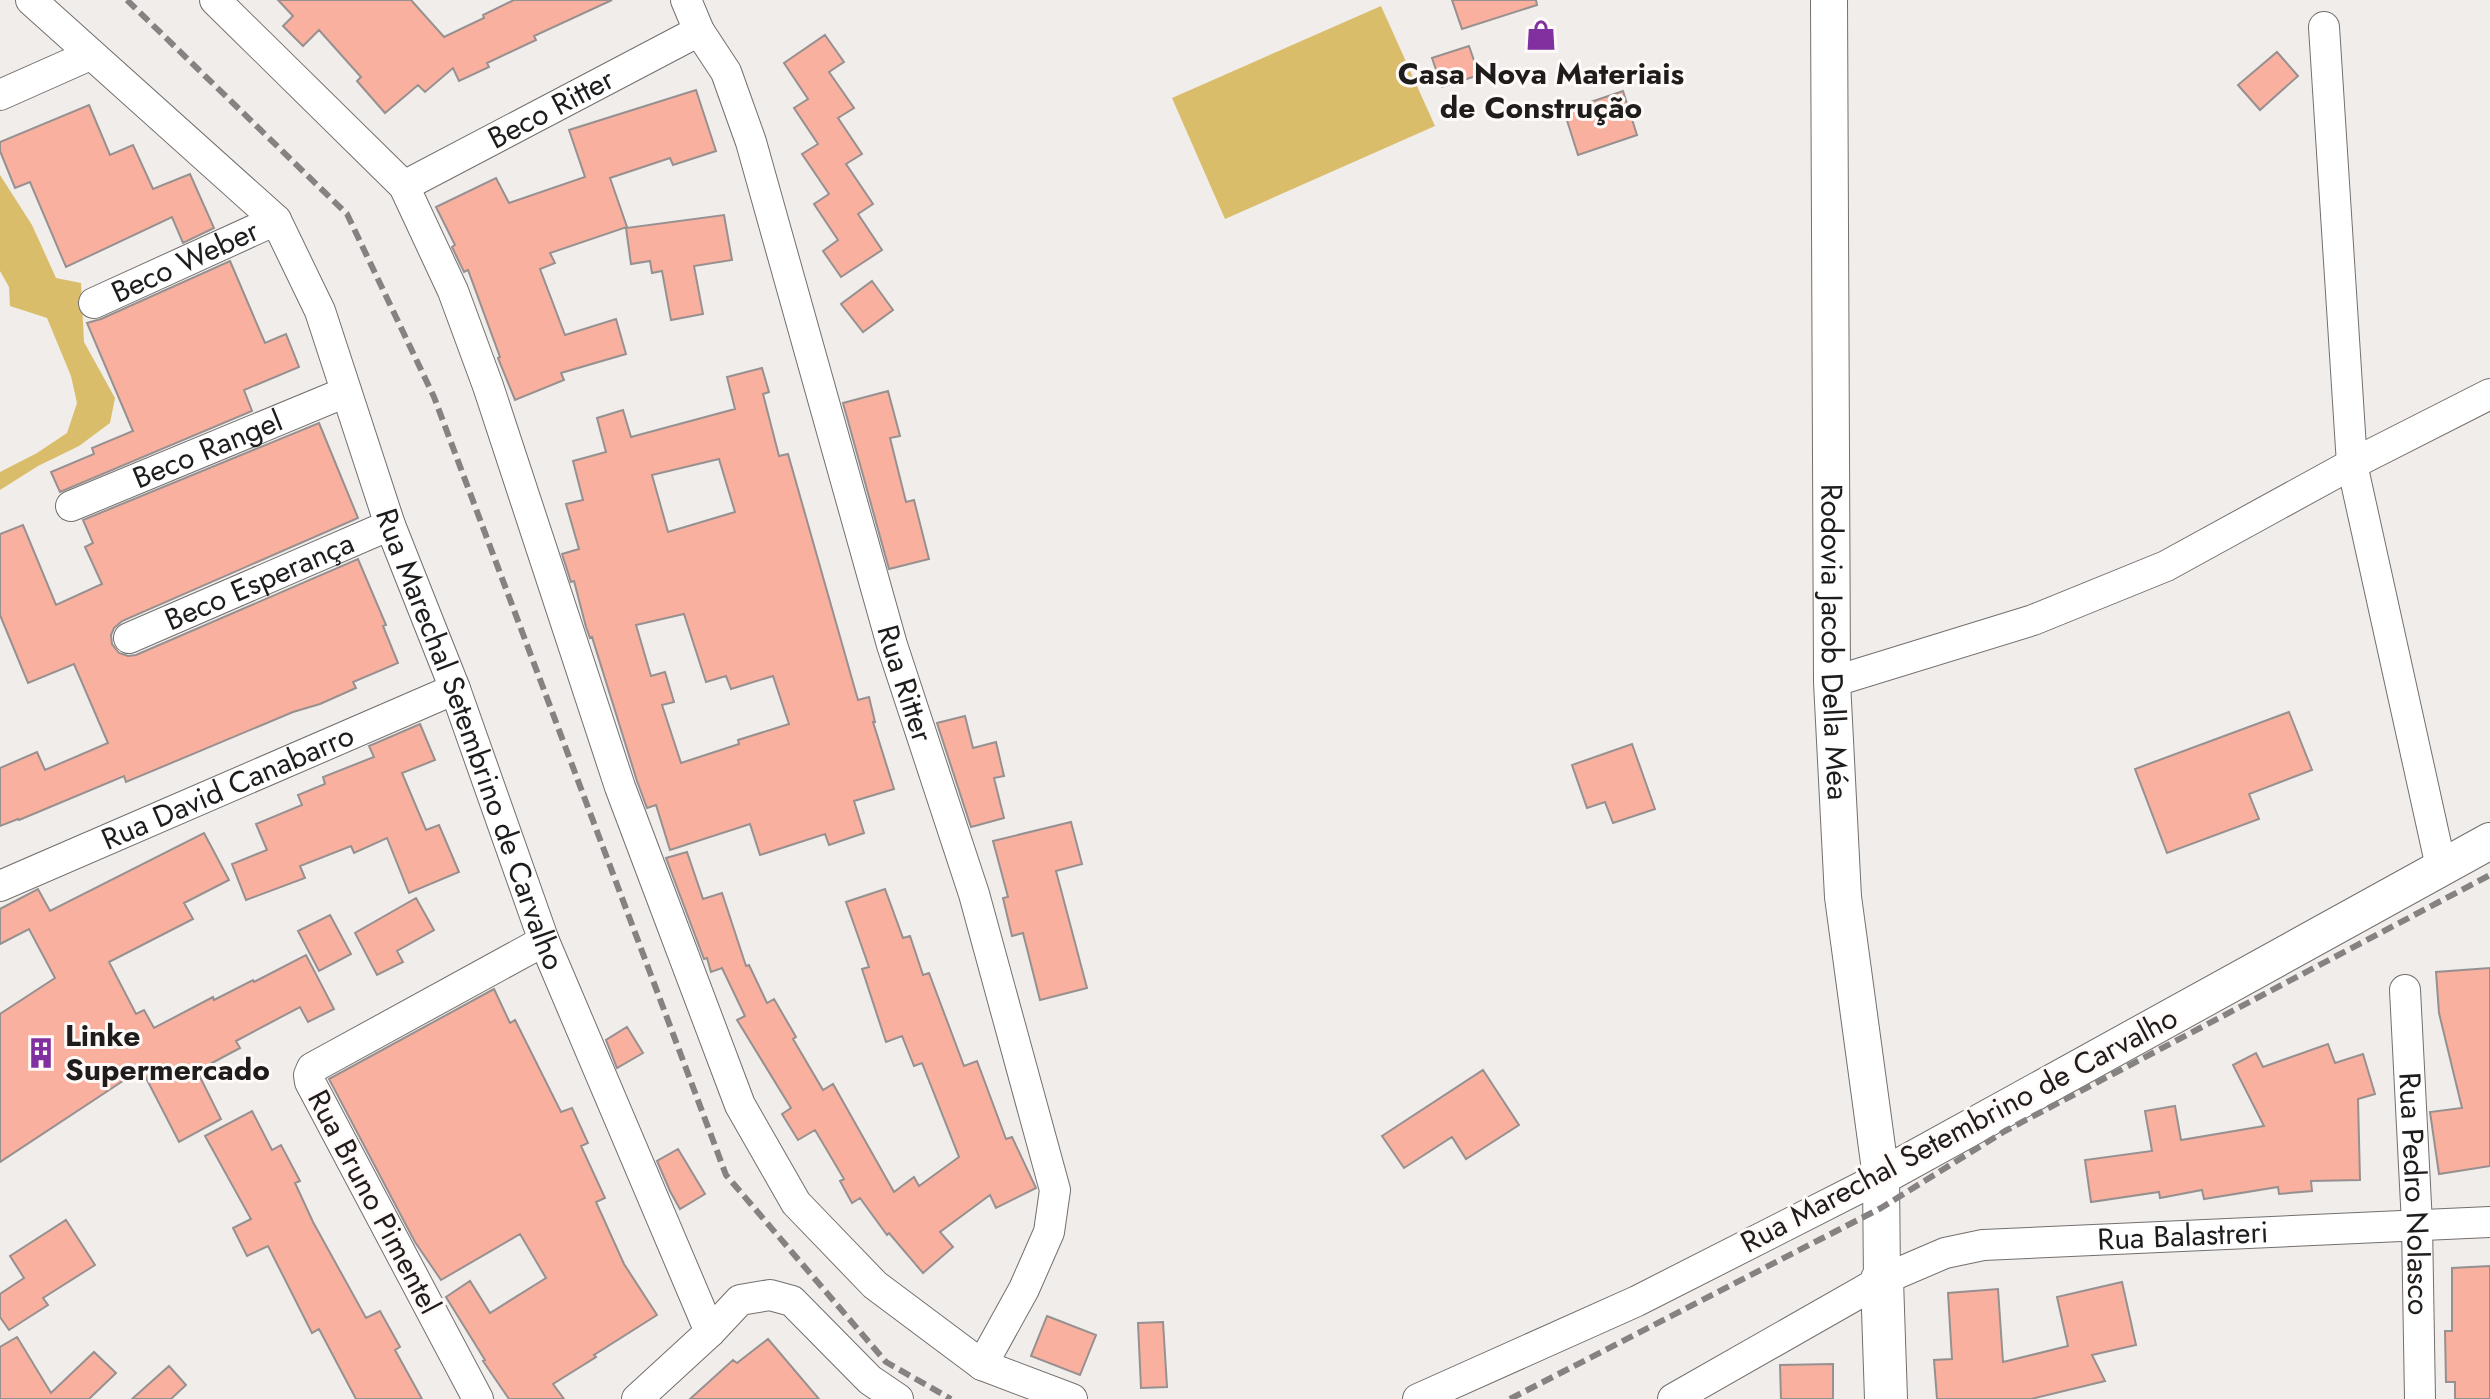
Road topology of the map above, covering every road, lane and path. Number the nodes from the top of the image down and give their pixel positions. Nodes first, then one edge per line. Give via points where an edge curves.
1 (31, 0) edge
2 (215, 0) edge
3 (686, 0) edge
4 (1829, 0) edge
5 (2324, 27) dead end
6 (699, 31) junction
7 (90, 55) junction
8 (0, 95) edge
9 (404, 186) junction
10 (276, 220) junction
11 (94, 303) dead end
12 (346, 392) junction
13 (2490, 394) edge
14 (2352, 464) junction
15 (71, 506) dead end
16 (390, 525) junction
17 (129, 638) dead end
18 (1832, 682) junction
19 (455, 689) junction
20 (2490, 841) edge
21 (2441, 867) junction
22 (0, 886) edge
23 (544, 941) junction
24 (2405, 990) dead end
25 (1881, 1177) junction
26 (2490, 1222) edge
27 (2417, 1224) junction
28 (1882, 1280) junction
29 (710, 1332) junction
30 (982, 1365) junction
31 (478, 1399) edge
32 (637, 1399) edge
33 (898, 1399) edge
34 (1072, 1399) edge
35 (1418, 1399) edge
36 (1673, 1399) edge
37 (1886, 1399) edge
38 (2420, 1399) edge

1 - 7 street, Rua Marechal Setembrino de Carvalho
2 - 9 street
3 - 6 street, Rua Ritter
4 - 18 street, Rodovia Jacob Della Méa
5 - 14 street
6 - 9 street, Beco Ritter
6 - 30 street, Rua Ritter via 726,72 751,142 892,645 974,894 1055,1190 1049,1232
7 - 8 street
7 - 10 street, Rua Marechal Setembrino de Carvalho
9 - 30 street via 453,291 488,386 620,787 740,1105 796,1203 875,1285
10 - 11 street, Beco Weber
10 - 12 street, Rua Marechal Setembrino de Carvalho via 320,311
12 - 15 street, Beco Rangel
12 - 16 street, Rua Marechal Setembrino de Carvalho
13 - 14 street
14 - 18 street via 2151,572 2033,620
14 - 21 street
16 - 17 street, Beco Esperança
16 - 19 street, Rua Marechal Setembrino de Carvalho
18 - 25 street, Rodovia Jacob Della Méa via 1843,897
19 - 22 street, Rua David Canabarro
19 - 23 street, Rua Marechal Setembrino de Carvalho
20 - 21 street, Rua Marechal Setembrino de Carvalho
21 - 25 street, Rua Marechal Setembrino de Carvalho
23 - 29 street, Rua Marechal Setembrino de Carvalho
23 - 31 street, Rua Bruno Pimentel via 312,1068 309,1075
24 - 27 street, Rua Pedro Nolasco
25 - 28 street, Rodovia Jacob Della Méa
25 - 35 street, Rua Marechal Setembrino de Carvalho via 1637,1301
26 - 27 street, Rua Balastreri
27 - 28 street, Rua Balastreri via 1983,1245 1945,1253
27 - 38 street, Rua Pedro Nolasco
28 - 36 street
28 - 37 main road
29 - 32 street
29 - 33 street via 740,1300 770,1295 792,1301 870,1380
30 - 34 street

